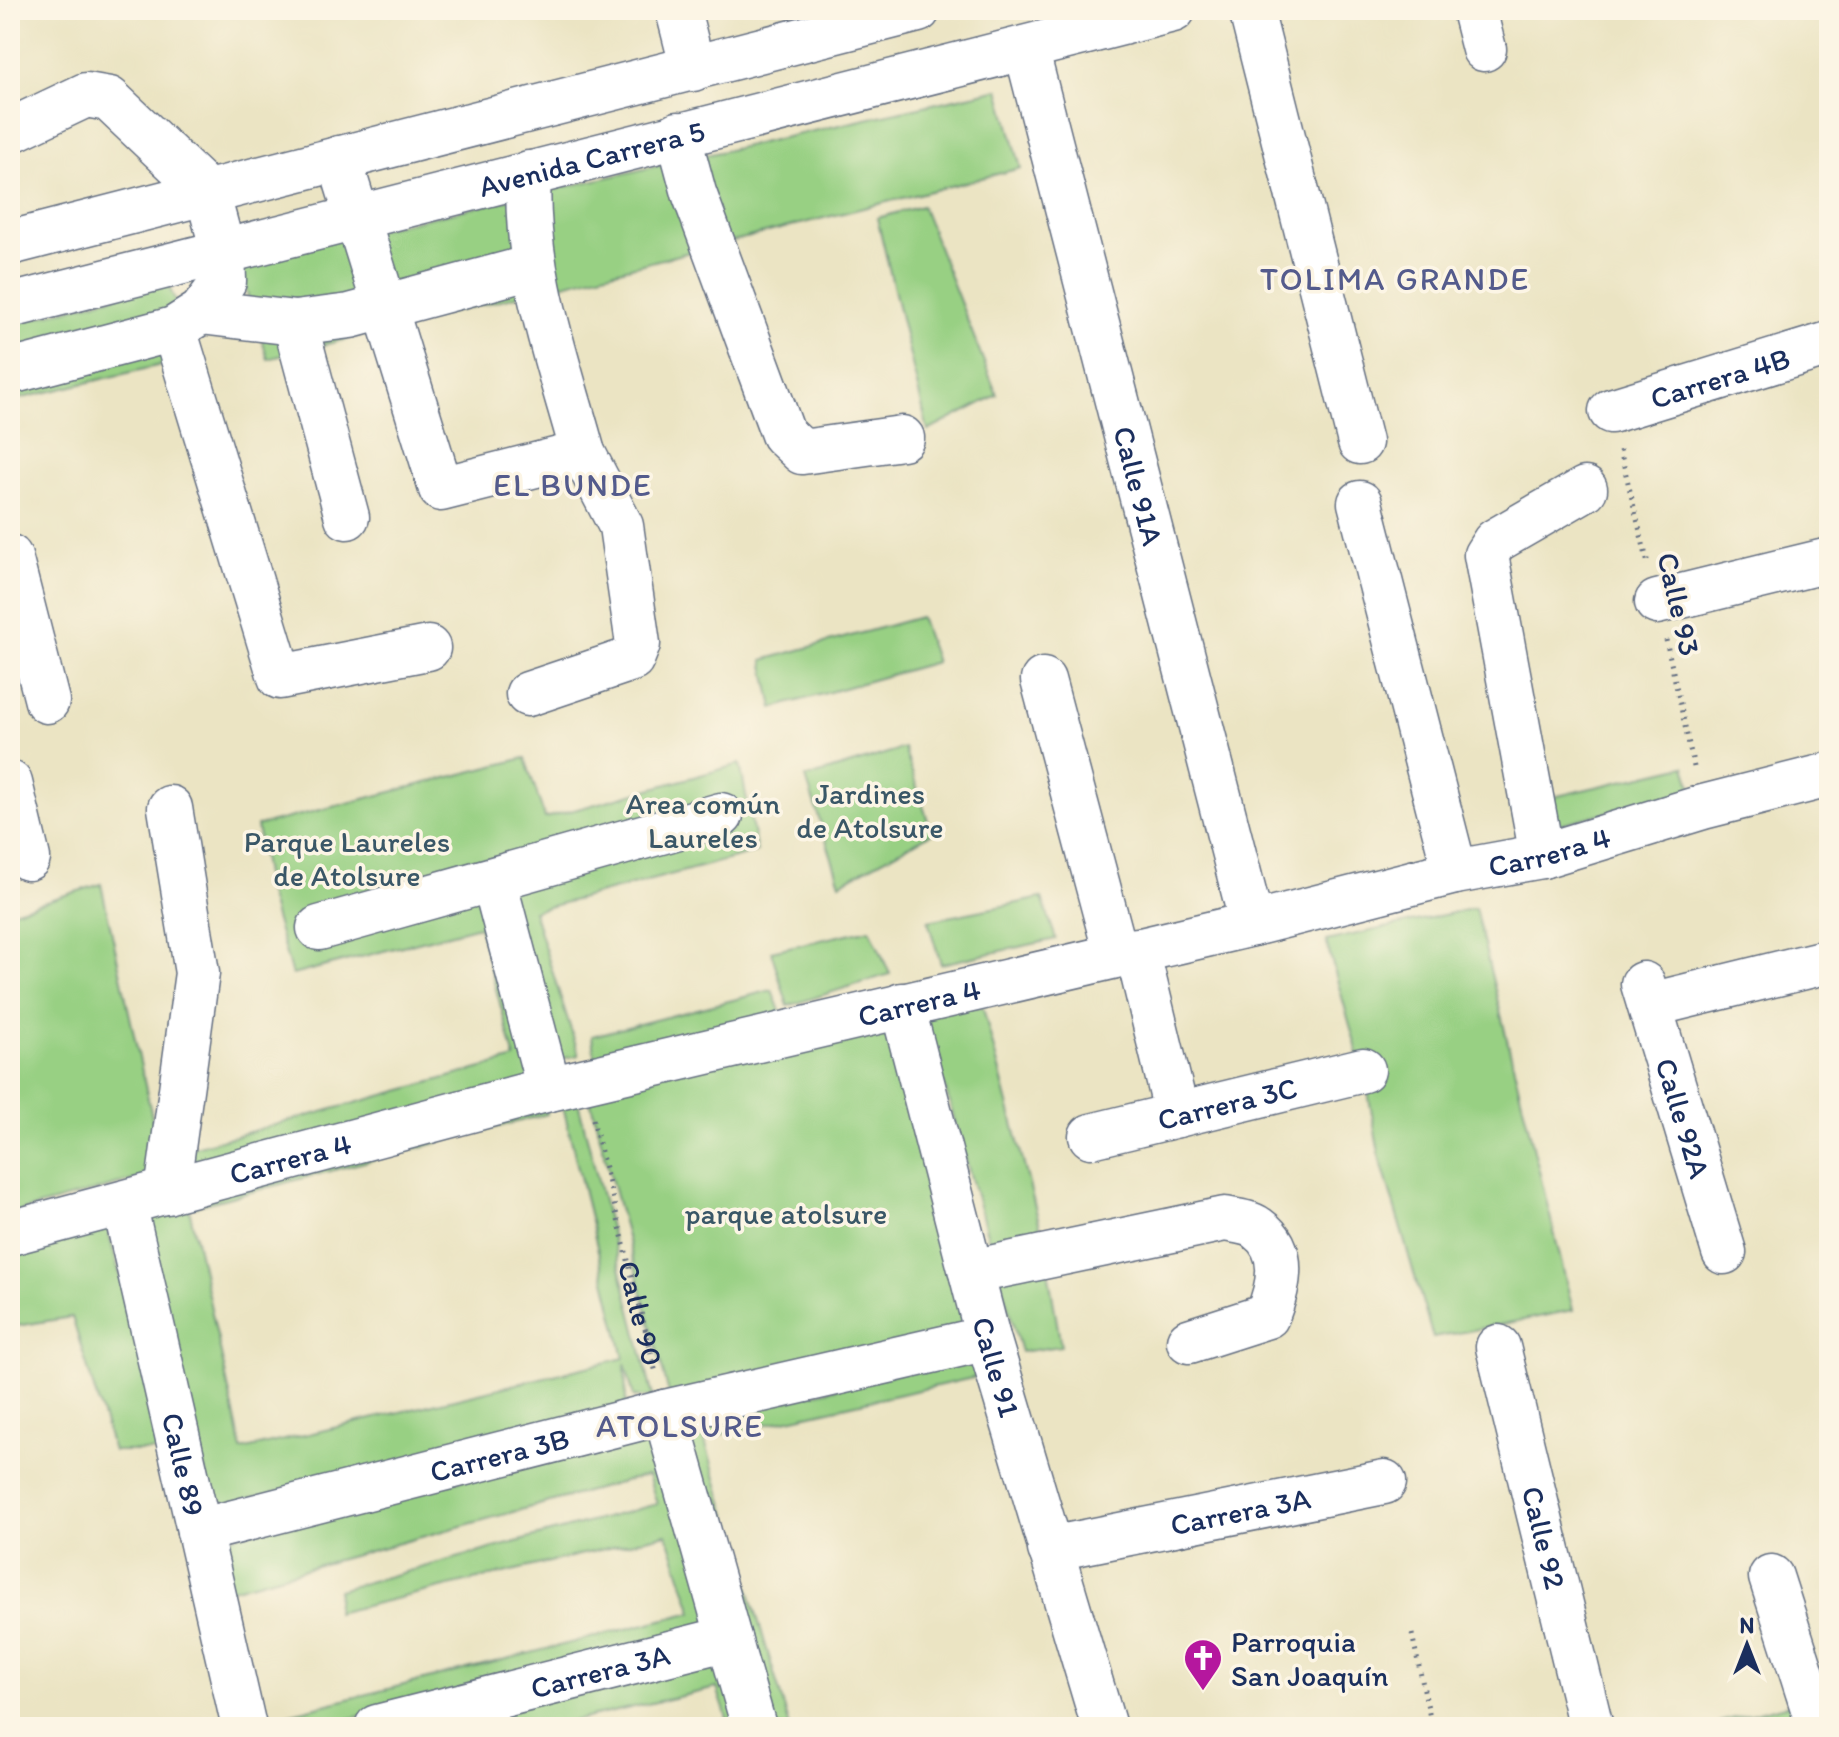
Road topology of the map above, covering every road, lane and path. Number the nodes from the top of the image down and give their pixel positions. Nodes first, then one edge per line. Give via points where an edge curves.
1 (678, 10) edge
2 (918, 10) edge
3 (1173, 10) edge
4 (1251, 10) edge
5 (1026, 48) junction
6 (693, 69) junction
7 (10, 131) edge
8 (678, 134) junction
9 (339, 158) junction
10 (529, 173) junction
11 (207, 192) junction
12 (356, 217) junction
13 (10, 243) edge
14 (223, 251) junction
15 (532, 267) junction
16 (384, 304) junction
17 (10, 306) edge
18 (188, 320) junction
19 (295, 323) junction
20 (1829, 344) edge
21 (10, 372) edge
22 (1611, 411) joint
23 (902, 438) dead end
24 (1360, 442) dead end
25 (583, 453) junction
26 (1585, 489) dead end
27 (1360, 503) dead end
28 (347, 517) dead end
29 (10, 557) edge
30 (1829, 560) edge
31 (1657, 602) junction
32 (428, 648) dead end
33 (1043, 680) dead end
34 (528, 694) dead end
35 (47, 701) dead end
36 (1829, 775) edge
37 (10, 783) edge
38 (1703, 807) junction
39 (170, 808) dead end
40 (721, 815) dead end
41 (1542, 856) junction
42 (28, 858) dead end
43 (1455, 872) junction
44 (494, 881) junction
45 (1252, 924) junction
46 (319, 928) dead end
47 (1126, 952) junction
48 (1829, 961) edge
49 (902, 1005) junction
50 (1363, 1070) dead end
51 (567, 1086) junction
52 (1177, 1115) junction
53 (1091, 1136) dead end
54 (167, 1192) junction
55 (124, 1203) junction
56 (10, 1233) edge
57 (1724, 1252) dead end
58 (971, 1272) junction
59 (988, 1338) junction
60 (1189, 1341) dead end
61 (1498, 1347) dead end
62 (665, 1412) junction
63 (1384, 1482) dead end
64 (199, 1531) junction
65 (1050, 1549) junction
66 (1771, 1577) dead end
67 (1412, 1634) dead end
68 (729, 1638) junction
69 (244, 1727) edge
70 (377, 1727) edge
71 (754, 1727) edge
72 (1104, 1727) edge
73 (1432, 1727) edge
74 (1591, 1727) edge
75 (1819, 1727) edge

1 - 6 street
2 - 6 street, Avenida Carrera 5
3 - 5 street, Avenida Carrera 5
4 - 24 street
5 - 8 street, Avenida Carrera 5
5 - 45 street, Calle 91A
6 - 9 street, Avenida Carrera 5
7 - 11 street via 86,95 109,99
8 - 10 street, Avenida Carrera 5
8 - 23 street via 694,193 791,446 802,452
9 - 11 street, Avenida Carrera 5
9 - 12 street
10 - 12 street, Avenida Carrera 5
10 - 15 street
11 - 13 street, Avenida Carrera 5
11 - 14 street
12 - 14 street, Avenida Carrera 5
12 - 16 street
14 - 17 street, Avenida Carrera 5
14 - 18 street via 224,281
15 - 16 street
15 - 25 street
16 - 19 street via 350,316
16 - 25 street via 441,489
18 - 19 street
18 - 21 street
18 - 32 street via 280,677
19 - 28 street
20 - 22 street, Carrera 4B
22 - 31 path, Calle 93
25 - 34 street via 621,526 638,644 632,659
26 - 41 street via 1495,541 1486,555
27 - 43 street
29 - 35 street
30 - 31 street
31 - 38 path, Calle 93
33 - 47 street
36 - 38 street, Carrera 4
37 - 42 street
38 - 41 street, Carrera 4
39 - 54 street via 197,973
40 - 44 street
41 - 43 street, Carrera 4
43 - 45 street, Carrera 4
44 - 46 street
44 - 51 street
45 - 47 street, Carrera 4
47 - 49 street, Carrera 4
47 - 52 street
48 - 57 street, Calle 92A via 1646,994
49 - 51 street, Carrera 4
49 - 58 street, Calle 91
50 - 52 street, Carrera 3C
51 - 54 street, Carrera 4
51 - 62 path, Calle 90
52 - 53 street, Carrera 3C
54 - 55 street, Carrera 4
55 - 56 street, Carrera 4
55 - 64 street, Calle 89
58 - 59 street, Calle 91
58 - 60 street via 1225,1219 1256,1227 1276,1252 1280,1284 1267,1316
59 - 62 street, Carrera 3B
59 - 65 street, Calle 91
61 - 74 street, Calle 92
62 - 64 street, Carrera 3B
62 - 68 street
63 - 65 street, Carrera 3A
64 - 69 street, Calle 89
65 - 72 street, Calle 91
66 - 75 street
67 - 73 path
68 - 70 street, Carrera 3A
68 - 71 street

